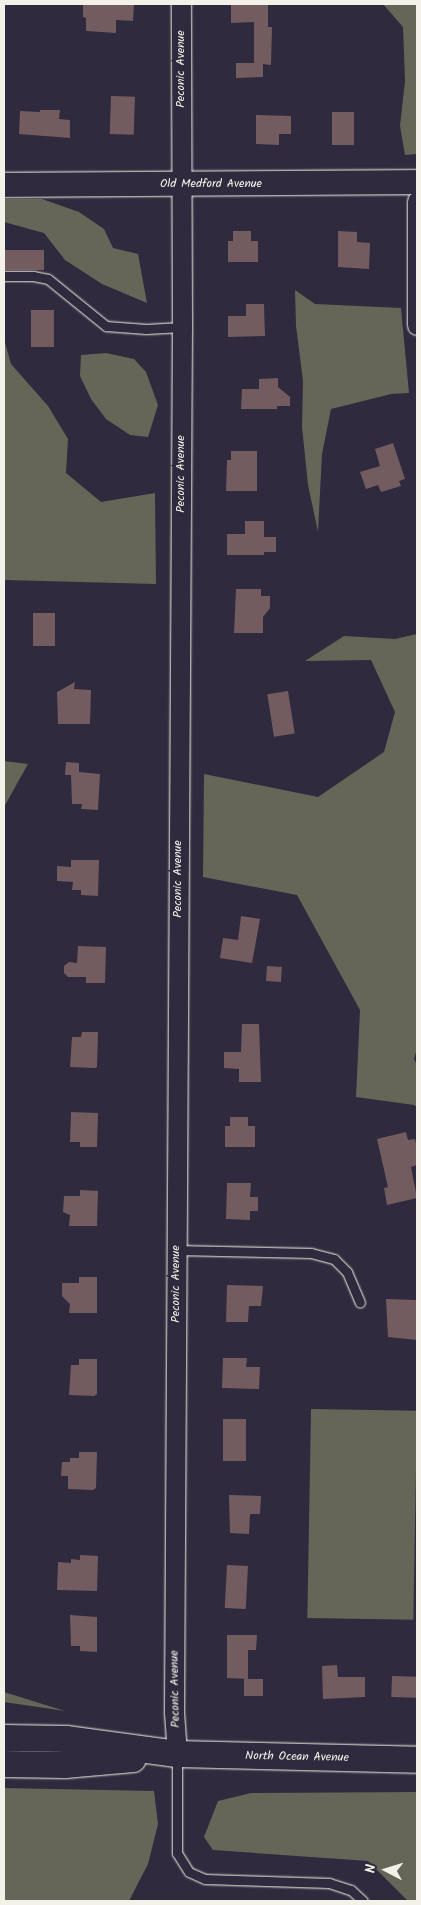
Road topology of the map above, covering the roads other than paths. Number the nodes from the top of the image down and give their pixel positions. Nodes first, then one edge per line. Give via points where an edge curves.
1 (181, 4) edge
2 (417, 182) edge
3 (4, 184) edge
4 (181, 185) junction
5 (417, 201) edge
6 (4, 276) edge
7 (417, 325) edge
8 (182, 327) junction
9 (176, 1250) junction
10 (360, 1302) dead end
11 (4, 1738) edge
12 (177, 1754) junction
13 (417, 1760) edge
14 (4, 1764) edge
15 (362, 1901) edge

1 - 4 street, Peconic Avenue
2 - 4 street, Old Medford Avenue
3 - 4 street, Old Medford Avenue
4 - 8 street, Peconic Avenue
5 - 7 street
6 - 8 lane via 33,276 48,280 106,326
8 - 9 street, Peconic Avenue
9 - 10 lane via 311,1253 334,1259 347,1272
9 - 12 street, Peconic Avenue via 174,1712
11 - 12 main road, North Ocean Avenue via 66,1739
12 - 13 main road, North Ocean Avenue
12 - 14 main road, North Ocean Avenue via 65,1765
12 - 15 lane via 177,1853 189,1872 204,1879 329,1882 351,1890

